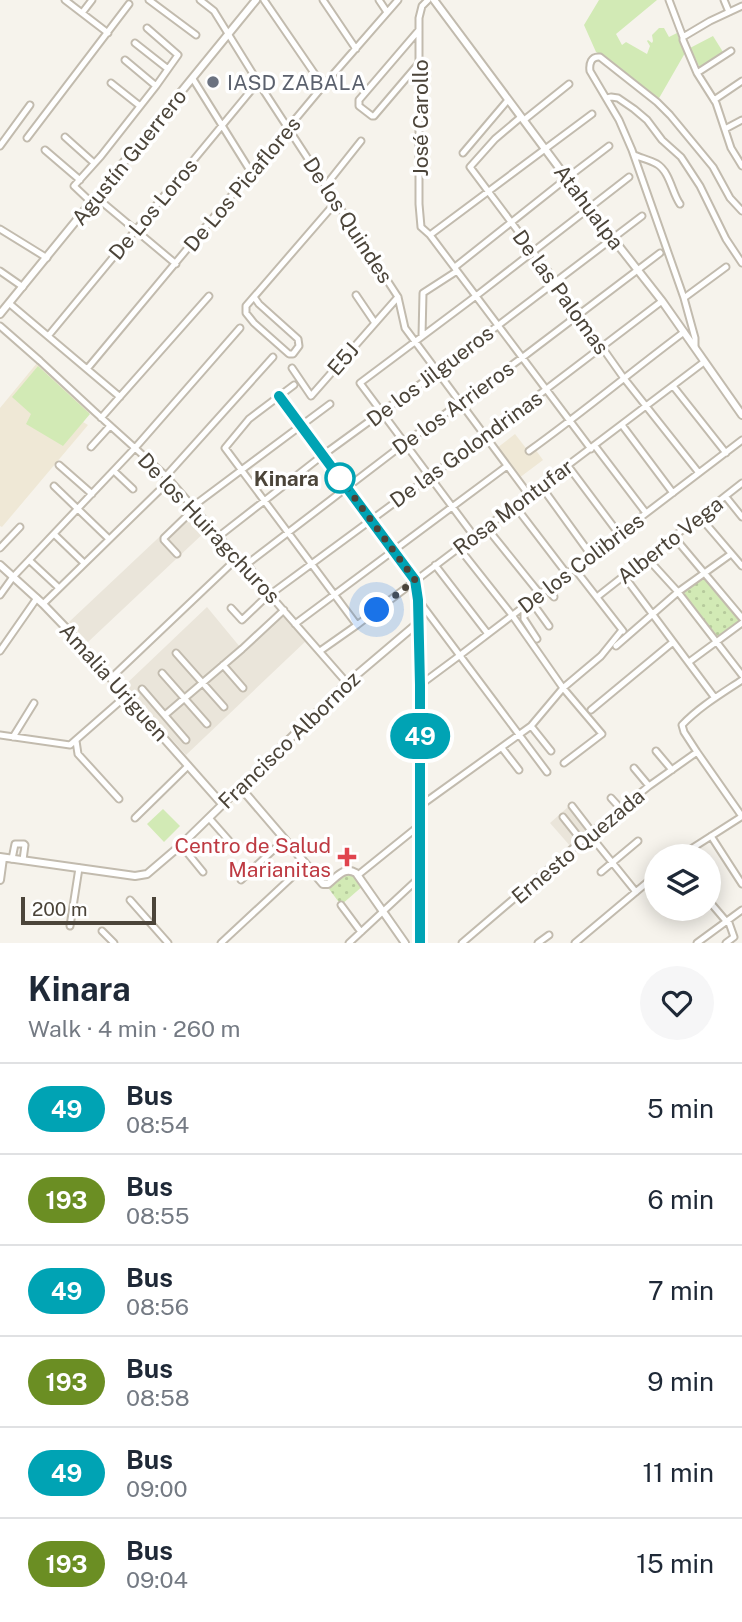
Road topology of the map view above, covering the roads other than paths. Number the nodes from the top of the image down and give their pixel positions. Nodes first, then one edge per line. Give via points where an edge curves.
1 (65, 0) edge
2 (92, 0) edge
3 (149, 0) edge
4 (167, 0) edge
5 (200, 0) edge
6 (256, 0) edge
7 (264, 0) edge
8 (323, 0) edge
9 (379, 0) edge
10 (398, 0) edge
11 (428, 0) edge
12 (434, 0) edge
13 (669, 0) edge
14 (724, 0) edge
15 (129, 4) dead end
16 (742, 6) edge
17 (161, 8) junction
18 (387, 12) junction
19 (729, 12) junction
20 (82, 13) junction
21 (147, 28) dead end
22 (419, 30) junction
23 (108, 33) junction
24 (196, 34) dead end
25 (229, 34) junction
26 (683, 37) junction
27 (135, 43) dead end
28 (356, 49) junction
29 (731, 51) dead end
30 (125, 60) dead end
31 (420, 62) junction
32 (168, 69) junction
33 (697, 73) junction
34 (192, 79) junction
35 (742, 81) edge
36 (258, 82) junction
37 (111, 83) dead end
38 (569, 84) dead end
39 (156, 86) junction
40 (323, 86) junction
41 (607, 98) junction
42 (509, 100) junction
43 (714, 100) junction
44 (30, 105) dead end
45 (140, 106) junction
46 (592, 114) dead end
47 (522, 118) junction
48 (742, 120) edge
49 (222, 125) junction
50 (289, 128) junction
51 (725, 130) junction
52 (65, 137) dead end
53 (27, 138) dead end
54 (361, 141) dead end
55 (0, 146) edge
56 (609, 146) dead end
57 (546, 149) junction
58 (45, 150) dead end
59 (463, 153) dead end
60 (634, 155) junction
61 (741, 162) edge
62 (94, 163) junction
63 (251, 172) junction
64 (629, 177) dead end
65 (567, 178) junction
66 (80, 180) junction
67 (326, 185) junction
68 (487, 192) junction
69 (94, 200) junction
70 (336, 202) junction
71 (680, 204) dead end
72 (589, 208) junction
73 (742, 211) edge
74 (642, 216) dead end
75 (510, 223) junction
76 (0, 229) edge
77 (135, 230) junction
78 (430, 235) junction
79 (613, 238) junction
80 (533, 252) junction
81 (660, 253) dead end
82 (47, 258) junction
83 (742, 263) edge
84 (176, 264) junction
85 (726, 267) dead end
86 (456, 269) junction
87 (637, 270) junction
88 (0, 271) edge
89 (556, 282) junction
90 (23, 287) junction
91 (356, 295) dead end
92 (209, 296) dead end
93 (476, 296) junction
94 (254, 297) junction
95 (398, 297) junction
96 (684, 298) junction
97 (662, 301) junction
98 (10, 304) junction
99 (0, 314) edge
100 (579, 314) junction
101 (375, 323) junction
102 (498, 325) junction
103 (0, 326) edge
104 (240, 328) dead end
105 (684, 332) junction
106 (48, 335) junction
107 (422, 335) junction
108 (414, 341) junction
109 (695, 346) junction
110 (601, 347) junction
111 (274, 357) dead end
112 (523, 357) junction
113 (704, 362) junction
114 (292, 368) dead end
115 (87, 369) junction
116 (437, 372) junction
117 (623, 377) junction
118 (294, 385) dead end
119 (673, 386) junction
120 (547, 389) junction
121 (279, 396) junction
122 (120, 397) junction
123 (461, 403) junction
124 (330, 404) dead end
125 (646, 407) junction
126 (382, 412) junction
127 (742, 415) edge
128 (101, 418) junction
129 (570, 421) junction
130 (622, 425) junction
131 (110, 426) junction
132 (301, 426) junction
133 (485, 436) junction
134 (742, 440) edge
135 (405, 443) junction
136 (91, 447) dead end
137 (593, 447) junction
138 (135, 448) junction
139 (529, 451) dead end
140 (726, 453) junction
141 (323, 455) junction
142 (59, 465) dead end
143 (507, 466) junction
144 (568, 466) junction
145 (243, 469) junction
146 (114, 471) junction
147 (699, 472) junction
148 (430, 477) junction
149 (167, 478) junction
150 (742, 483) edge
151 (54, 486) dead end
152 (541, 486) junction
153 (347, 488) junction
154 (133, 489) dead end
155 (673, 493) junction
156 (92, 494) junction
157 (529, 495) junction
158 (726, 497) junction
159 (266, 500) junction
160 (515, 506) junction
161 (193, 508) junction
162 (453, 508) junction
163 (78, 510) junction
164 (646, 513) junction
165 (700, 517) junction
166 (742, 517) edge
167 (370, 519) junction
168 (20, 527) dead end
169 (486, 527) junction
170 (289, 532) junction
171 (54, 534) junction
172 (619, 534) junction
173 (474, 536) junction
174 (218, 537) junction
175 (674, 537) junction
176 (109, 539) junction
177 (0, 548) edge
178 (459, 548) junction
179 (393, 551) junction
180 (177, 554) dead end
181 (731, 554) junction
182 (591, 555) junction
183 (647, 558) junction
184 (29, 560) junction
185 (240, 561) junction
186 (84, 563) junction
187 (312, 563) junction
188 (0, 565) edge
189 (247, 565) junction
190 (435, 565) junction
191 (742, 566) edge
192 (574, 568) junction
193 (567, 574) junction
194 (705, 574) junction
195 (13, 576) junction
196 (624, 576) junction
197 (415, 580) junction
198 (59, 588) junction
199 (547, 589) junction
200 (678, 592) junction
201 (335, 594) junction
202 (540, 594) junction
203 (0, 595) edge
204 (270, 595) junction
205 (554, 597) dead end
206 (597, 597) junction
207 (37, 598) junction
208 (418, 600) junction
209 (531, 601) junction
210 (43, 604) junction
211 (230, 608) dead end
212 (521, 608) junction
213 (284, 610) junction
214 (512, 615) junction
215 (652, 615) junction
216 (742, 618) edge
217 (419, 622) junction
218 (742, 623) edge
219 (295, 624) junction
220 (358, 625) junction
221 (549, 626) dead end
222 (622, 630) junction
223 (488, 634) junction
224 (627, 636) junction
225 (537, 639) dead end
226 (673, 642) junction
227 (717, 642) junction
228 (616, 646) dead end
229 (320, 651) junction
230 (0, 652) edge
231 (176, 653) dead end
232 (459, 656) junction
233 (689, 662) junction
234 (223, 665) junction
235 (162, 673) dead end
236 (742, 675) edge
237 (111, 678) junction
238 (742, 680) edge
239 (203, 682) junction
240 (347, 683) junction
241 (420, 685) junction
242 (243, 688) dead end
243 (563, 688) junction
244 (142, 689) dead end
245 (126, 696) junction
246 (185, 698) junction
247 (715, 698) junction
248 (34, 703) dead end
249 (223, 706) dead end
250 (592, 710) dead end
251 (165, 715) junction
252 (207, 724) dead end
253 (531, 726) junction
254 (0, 734) edge
255 (519, 736) junction
256 (13, 737) junction
257 (186, 740) dead end
258 (76, 741) junction
259 (502, 748) junction
260 (551, 751) dead end
261 (656, 751) dead end
262 (696, 752) junction
263 (564, 763) dead end
264 (188, 766) junction
265 (634, 768) dead end
266 (519, 770) dead end
267 (672, 770) junction
268 (547, 772) dead end
269 (649, 786) junction
270 (240, 787) junction
271 (611, 798) dead end
272 (119, 799) dead end
273 (222, 804) junction
274 (420, 806) junction
275 (572, 806) dead end
276 (621, 809) junction
277 (563, 817) dead end
278 (135, 818) dead end
279 (209, 818) junction
280 (420, 825) junction
281 (591, 834) junction
282 (711, 836) junction
283 (285, 839) junction
284 (582, 841) junction
285 (638, 841) dead end
286 (231, 843) dead end
287 (699, 844) edge
288 (181, 845) junction
289 (2, 857) edge
290 (12, 859) junction
291 (23, 860) junction
292 (613, 862) junction
293 (306, 864) junction
294 (79, 868) junction
295 (203, 872) dead end
296 (601, 872) dead end
297 (358, 875) junction
298 (420, 877) junction
299 (0, 880) edge
300 (241, 880) dead end
301 (742, 884) edge
302 (644, 885) edge
303 (636, 892) junction
304 (130, 900) dead end
305 (341, 905) dead end
306 (742, 909) edge
307 (383, 913) junction
308 (721, 914) edge
309 (727, 920) junction
310 (70, 926) dead end
311 (102, 931) dead end
312 (361, 932) junction
313 (548, 935) dead end
314 (735, 940) edge
315 (466, 942) edge
316 (114, 943) edge
317 (168, 943) edge
318 (221, 943) edge
319 (349, 943) edge
320 (405, 943) edge
321 (420, 943) edge
322 (538, 943) edge
323 (575, 943) edge
324 (697, 943) edge
325 (726, 943) edge

1 - 20 street
2 - 20 street
3 - 17 street
4 - 17 street
5 - 25 street, De los Quindes via 214,11
6 - 25 street, Agustín Guerrero
7 - 40 street
8 - 28 street
9 - 18 street
10 - 18 street, De Los Picaflores
11 - 22 street, José Carollo via 419,14
12 - 42 street, Atahualpa
13 - 26 street
14 - 19 street
15 - 23 street
16 - 19 street
17 - 24 street
18 - 28 street, De Los Picaflores
19 - 26 street
20 - 23 street
21 - 32 street via 178,55
22 - 31 street, José Carollo
22 - 31 street via 359,100 359,106 374,116
23 - 53 street
25 - 34 street, Agustín Guerrero
25 - 36 street, De los Quindes
26 - 33 street
27 - 32 street
28 - 40 street, De Los Picaflores
29 - 33 street
30 - 39 street
31 - 78 street, José Carollo via 419,215 421,227
32 - 39 street
33 - 43 street
34 - 49 street
34 - 69 street, Agustín Guerrero
35 - 43 street
36 - 49 street, De Los Loros
36 - 50 street, De los Quindes
37 - 45 street
38 - 47 street, De las Palomas
39 - 45 street
40 - 50 street, De Los Picaflores
41 - 60 street
41 - 73 street via 590,71 589,63 597,57 670,115 703,153
41 - 83 street via 618,98 634,109 681,157
42 - 47 street, Atahualpa
42 - 59 street
43 - 51 street
44 - 55 street
45 - 62 street
46 - 57 street
47 - 57 street, Atahualpa
47 - 68 street, De las Palomas via 470,167
48 - 51 street
49 - 63 street
49 - 77 street, De Los Loros
50 - 63 street, De Los Picaflores
50 - 67 street, De los Quindes
51 - 61 street
52 - 62 street
54 - 67 street
56 - 65 street
57 - 65 street, Atahualpa
57 - 68 street
58 - 66 street
60 - 71 street via 660,166
60 - 96 street
62 - 66 street
63 - 84 street, De Los Picaflores
64 - 72 street
65 - 72 street, Atahualpa
65 - 75 street
66 - 69 street via 74,186
67 - 70 street, De los Quindes
68 - 75 street, De las Palomas
68 - 78 street
69 - 77 street
69 - 82 street, Agustín Guerrero
70 - 94 street
70 - 95 street, De los Quindes
72 - 79 street, Atahualpa
72 - 80 street
74 - 79 street, De los Jilgueros
75 - 80 street, De las Palomas
75 - 86 street
76 - 82 street
77 - 84 street
77 - 106 street, De Los Loros
78 - 86 street, José Carollo
79 - 87 street, Atahualpa
79 - 89 street, De los Jilgueros
80 - 89 street, De las Palomas
80 - 93 street
81 - 87 street, De los Arrieros
82 - 90 street, Agustín Guerrero
84 - 115 street, De Los Picaflores
85 - 96 street
86 - 93 street, José Carollo
86 - 107 street via 423,293
87 - 97 street, Atahualpa
87 - 100 street, De los Arrieros
88 - 90 street
89 - 100 street, De las Palomas
89 - 102 street, De los Jilgueros
90 - 98 street, Agustín Guerrero
91 - 101 street
92 - 122 street
93 - 102 street, José Carollo
93 - 107 street
94 - 94 street via 246,313 294,354 298,339
95 - 101 street, E5J
95 - 108 street, De los Quindes via 405,328
96 - 109 street
97 - 105 street, Atahualpa
97 - 110 street, De las Golondrinas
98 - 99 street, Agustín Guerrero
98 - 106 street
100 - 110 street, De las Palomas
100 - 112 street, De los Arrieros
101 - 114 street, E5J via 311,396
102 - 112 street, José Carollo
102 - 116 street, De los Jilgueros
103 - 128 street, De los Huiragchuros
104 - 138 street
105 - 109 street, Atahualpa
105 - 117 street
106 - 115 street
107 - 108 street
108 - 116 street, De los Quindes
108 - 126 street via 360,383
109 - 113 street, Atahualpa
110 - 117 street, De las Palomas
110 - 120 street, De las Golondrinas
111 - 149 street
112 - 120 street, José Carollo
112 - 123 street, De los Arrieros
113 - 119 street, Rosa Montufar
113 - 127 street, Atahualpa
115 - 122 street
116 - 123 street, De los Quindes
116 - 126 street, De los Jilgueros
117 - 125 street, De las Palomas
117 - 129 street
118 - 121 street
119 - 125 street, Rosa Montufar
119 - 140 street
120 - 129 street, José Carollo
120 - 133 street, De las Golondrinas
121 - 132 street
121 - 145 street via 249,419 226,448
122 - 128 street
123 - 133 street, De los Quindes
123 - 135 street, De los Arrieros
124 - 132 street
125 - 130 street, Rosa Montufar
125 - 147 street, De las Palomas
126 - 135 street
126 - 141 street, De los Jilgueros
128 - 131 street, De los Huiragchuros
129 - 137 street, José Carollo
129 - 139 street
130 - 137 street, Rosa Montufar
130 - 155 street
131 - 136 street
131 - 138 street, De los Huiragchuros
132 - 141 street
132 - 145 street
133 - 143 street, De los Quindes
133 - 148 street, De las Golondrinas
134 - 140 street, De los Colibries
135 - 148 street
135 - 153 street, De los Arrieros
137 - 144 street, Rosa Montufar
137 - 164 street, José Carollo
138 - 146 street
138 - 149 street, De los Huiragchuros
140 - 147 street, De los Colibries
141 - 153 street
141 - 159 street, De los Jilgueros
142 - 156 street
143 - 157 street, De los Quindes
143 - 162 street
144 - 152 street, Rosa Montufar
144 - 172 street
145 - 159 street
145 - 161 street
146 - 154 street
146 - 156 street
147 - 155 street, De los Colibries
148 - 162 street
148 - 167 street, De las Golondrinas
149 - 161 street, De los Huiragchuros
149 - 176 street
150 - 158 street, Alberto Vega
151 - 163 street
152 - 157 street, Rosa Montufar
152 - 182 street
153 - 167 street
153 - 170 street, De los Arrieros
155 - 164 street, De los Colibries
156 - 163 street
157 - 160 street, Rosa Montufar
158 - 165 street, Alberto Vega
158 - 166 street
159 - 170 street
159 - 174 street, De los Jilgueros
160 - 169 street, Rosa Montufar
160 - 193 street
161 - 174 street, De los Huiragchuros
161 - 180 street via 164,539
162 - 173 street
162 - 179 street
163 - 171 street
163 - 176 street
164 - 172 street, De los Colibries
165 - 175 street, Alberto Vega
165 - 181 street
167 - 179 street
167 - 187 street, De las Golondrinas
168 - 177 street
169 - 173 street, Rosa Montufar
169 - 202 street
170 - 187 street
170 - 189 street, De los Arrieros
171 - 184 street
171 - 186 street
172 - 182 street, De los Colibries
173 - 178 street, Rosa Montufar
174 - 185 street, De los Huiragchuros
175 - 183 street, Alberto Vega
175 - 194 street
176 - 186 street
178 - 190 street, Rosa Montufar
178 - 214 street
179 - 197 street
179 - 201 street
181 - 191 street
181 - 194 street
182 - 192 street, De los Colibries
183 - 196 street, Alberto Vega
183 - 200 street
184 - 195 street
184 - 198 street
185 - 189 street, De los Huiragchuros
185 - 237 street via 231,564
186 - 198 street
187 - 201 street
187 - 204 street, De las Golondrinas
188 - 195 street, Amalia Uriguen
189 - 204 street, De los Huiragchuros
190 - 197 street, Rosa Montufar
190 - 223 street
192 - 193 street, De los Colibries
192 - 206 street
193 - 199 street, De los Colibries
194 - 200 street
194 - 216 street
195 - 203 street
195 - 207 street, Amalia Uriguen
196 - 206 street, Alberto Vega
196 - 215 street
197 - 208 street
197 - 220 street, Rosa Montufar
198 - 210 street
199 - 202 street, De los Colibries
199 - 205 street
200 - 215 street
200 - 227 street
201 - 219 street
201 - 220 street
202 - 209 street, De los Colibries
204 - 211 street, De las Golondrinas via 242,620
204 - 213 street, De los Huiragchuros
206 - 222 street
207 - 210 street, Amalia Uriguen
207 - 230 street
208 - 217 street
208 - 232 street
209 - 212 street, De los Colibries
209 - 221 street
210 - 237 street, Amalia Uriguen
212 - 214 street, De los Colibries
212 - 225 street
213 - 219 street, De los Huiragchuros
213 - 234 street
214 - 223 street, De los Colibries
214 - 243 street
215 - 224 street
215 - 226 street
217 - 240 street, Francisco Albornoz
217 - 241 street
218 - 227 street
219 - 229 street, De los Huiragchuros
220 - 229 street, Rosa Montufar
222 - 224 street
222 - 243 street via 601,656
223 - 232 street, De los Colibries
224 - 228 street
226 - 233 street
226 - 250 street
227 - 233 street
227 - 236 street
229 - 240 street, De los Huiragchuros
231 - 239 street
232 - 241 street, De los Colibries
232 - 255 street
233 - 247 street
234 - 239 street
234 - 242 street
235 - 246 street
237 - 245 street, Amalia Uriguen
238 - 247 street
239 - 246 street
239 - 249 street
240 - 270 street, Francisco Albornoz
241 - 274 street
243 - 253 street
243 - 263 street via 602,734
244 - 251 street
245 - 258 street
245 - 264 street, Amalia Uriguen
246 - 251 street
246 - 252 street
247 - 262 street via 682,725
248 - 256 street
251 - 257 street
253 - 255 street
253 - 260 street
254 - 256 street
255 - 259 street
255 - 268 street
256 - 258 street via 66,746
258 - 272 street via 78,754
259 - 266 street
259 - 274 street
261 - 267 street
262 - 267 street, Ernesto Quezada
262 - 282 street via 741,815
264 - 273 street, Amalia Uriguen
264 - 278 street
265 - 269 street
267 - 269 street, Ernesto Quezada
269 - 276 street, Ernesto Quezada
270 - 273 street, Francisco Albornoz
270 - 283 street
271 - 276 street
273 - 279 street, Francisco Albornoz
274 - 280 street
275 - 281 street
276 - 281 street, Ernesto Quezada
277 - 284 street
279 - 286 street
279 - 288 street, Francisco Albornoz
280 - 297 street
280 - 298 street
281 - 284 street, Ernesto Quezada
281 - 292 street
282 - 287 street
282 - 301 street
283 - 293 street
283 - 300 street
284 - 315 street, Ernesto Quezada
285 - 292 street
288 - 294 street, Francisco Albornoz via 141,876
288 - 295 street
289 - 290 street, Francisco Albornoz
289 - 299 street
290 - 291 street, Francisco Albornoz
290 - 291 street via 15,844 24,844
291 - 294 street, Francisco Albornoz
292 - 296 street
292 - 303 street
293 - 297 street via 324,884 345,871
293 - 318 street
294 - 310 street
297 - 307 street
298 - 307 street
298 - 321 street
302 - 303 street
303 - 323 street
304 - 317 street
305 - 312 street
306 - 309 street
307 - 312 street
307 - 320 street
308 - 309 street
309 - 314 street
309 - 324 street
311 - 316 street
312 - 319 street
313 - 322 street
314 - 325 street

